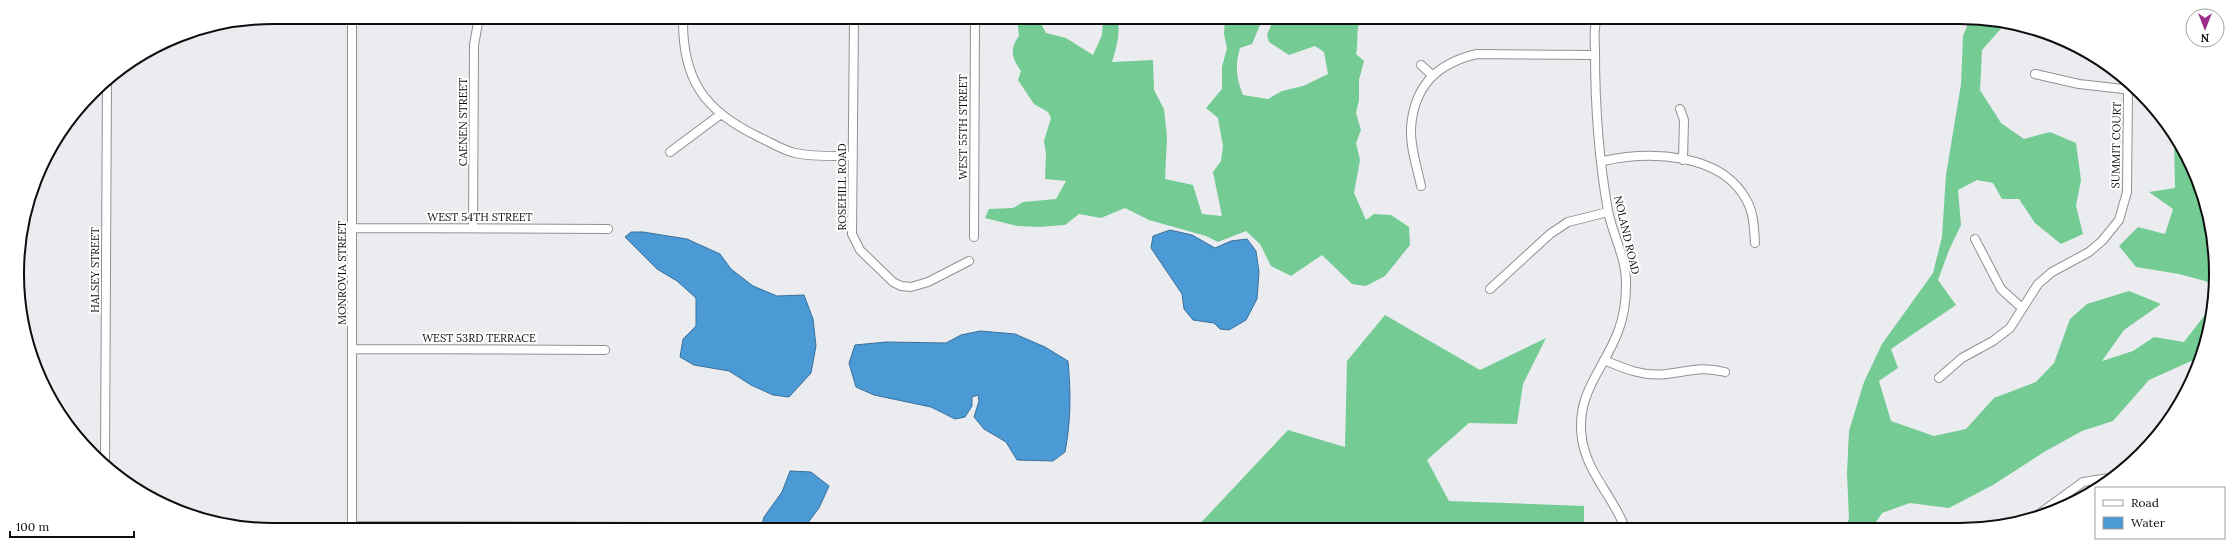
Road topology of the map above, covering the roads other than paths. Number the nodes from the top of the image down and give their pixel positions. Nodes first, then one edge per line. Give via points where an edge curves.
1 (352, 24) edge
2 (478, 24) edge
3 (683, 24) edge
4 (854, 24) edge
5 (975, 24) edge
6 (1595, 24) edge
7 (1595, 55) junction
8 (1420, 65) dead end
9 (2035, 74) dead end
10 (1432, 75) junction
11 (107, 88) edge
12 (2128, 90) edge
13 (2130, 91) edge
14 (1680, 109) dead end
15 (721, 114) junction
16 (670, 152) dead end
17 (853, 156) junction
18 (1683, 160) junction
19 (1602, 161) junction
20 (1420, 186) dead end
21 (1608, 212) junction
22 (352, 228) junction
23 (473, 228) junction
24 (608, 229) dead end
25 (974, 237) dead end
26 (1975, 239) dead end
27 (1755, 243) dead end
28 (968, 261) dead end
29 (1490, 289) dead end
30 (2022, 308) junction
31 (353, 349) junction
32 (605, 350) dead end
33 (1604, 360) junction
34 (1725, 372) dead end
35 (1939, 378) dead end
36 (105, 457) edge
37 (2100, 479) edge
38 (2050, 506) edge
39 (352, 523) edge
40 (1623, 523) edge

1 - 22 street, MONROVIA STREET
2 - 23 street, CAENEN STREET via 474,45
3 - 15 street via 690,72 703,96
4 - 17 street, ROSEHILL ROAD
5 - 25 street, WEST 55TH STREET
6 - 7 street, NOLAND ROAD
7 - 10 street via 1477,54 1464,57
7 - 19 street, NOLAND ROAD
8 - 10 street
9 - 12 street via 2079,84
10 - 20 street via 1418,98 1411,129
11 - 36 street, HALSEY STREET
13 - 30 street, SUMMIT COURT via 2127,192 2119,220 2089,252 2052,272 2038,284
14 - 18 street via 1684,120
15 - 16 street
15 - 17 street via 731,123 785,150 815,156
17 - 28 street, ROSEHILL ROAD via 852,234 860,250 893,282 911,287 928,282
18 - 19 street via 1647,156
18 - 27 street via 1704,165 1734,183 1747,201
19 - 21 street, NOLAND ROAD
21 - 29 street via 1568,222 1550,234
21 - 33 street, NOLAND ROAD via 1626,283 1626,306 1619,330
22 - 23 street, WEST 54TH STREET
22 - 31 street, MONROVIA STREET
23 - 24 street, WEST 54TH STREET
26 - 30 street via 2001,289
30 - 35 street, SUMMIT COURT via 2010,328 1993,341 1962,358
31 - 32 street, WEST 53RD TERRACE
31 - 39 street, MONROVIA STREET
33 - 34 street via 1629,371 1647,374 1709,368
33 - 40 street, NOLAND ROAD via 1586,394 1581,417 1582,438 1587,460
37 - 38 street via 2083,482

